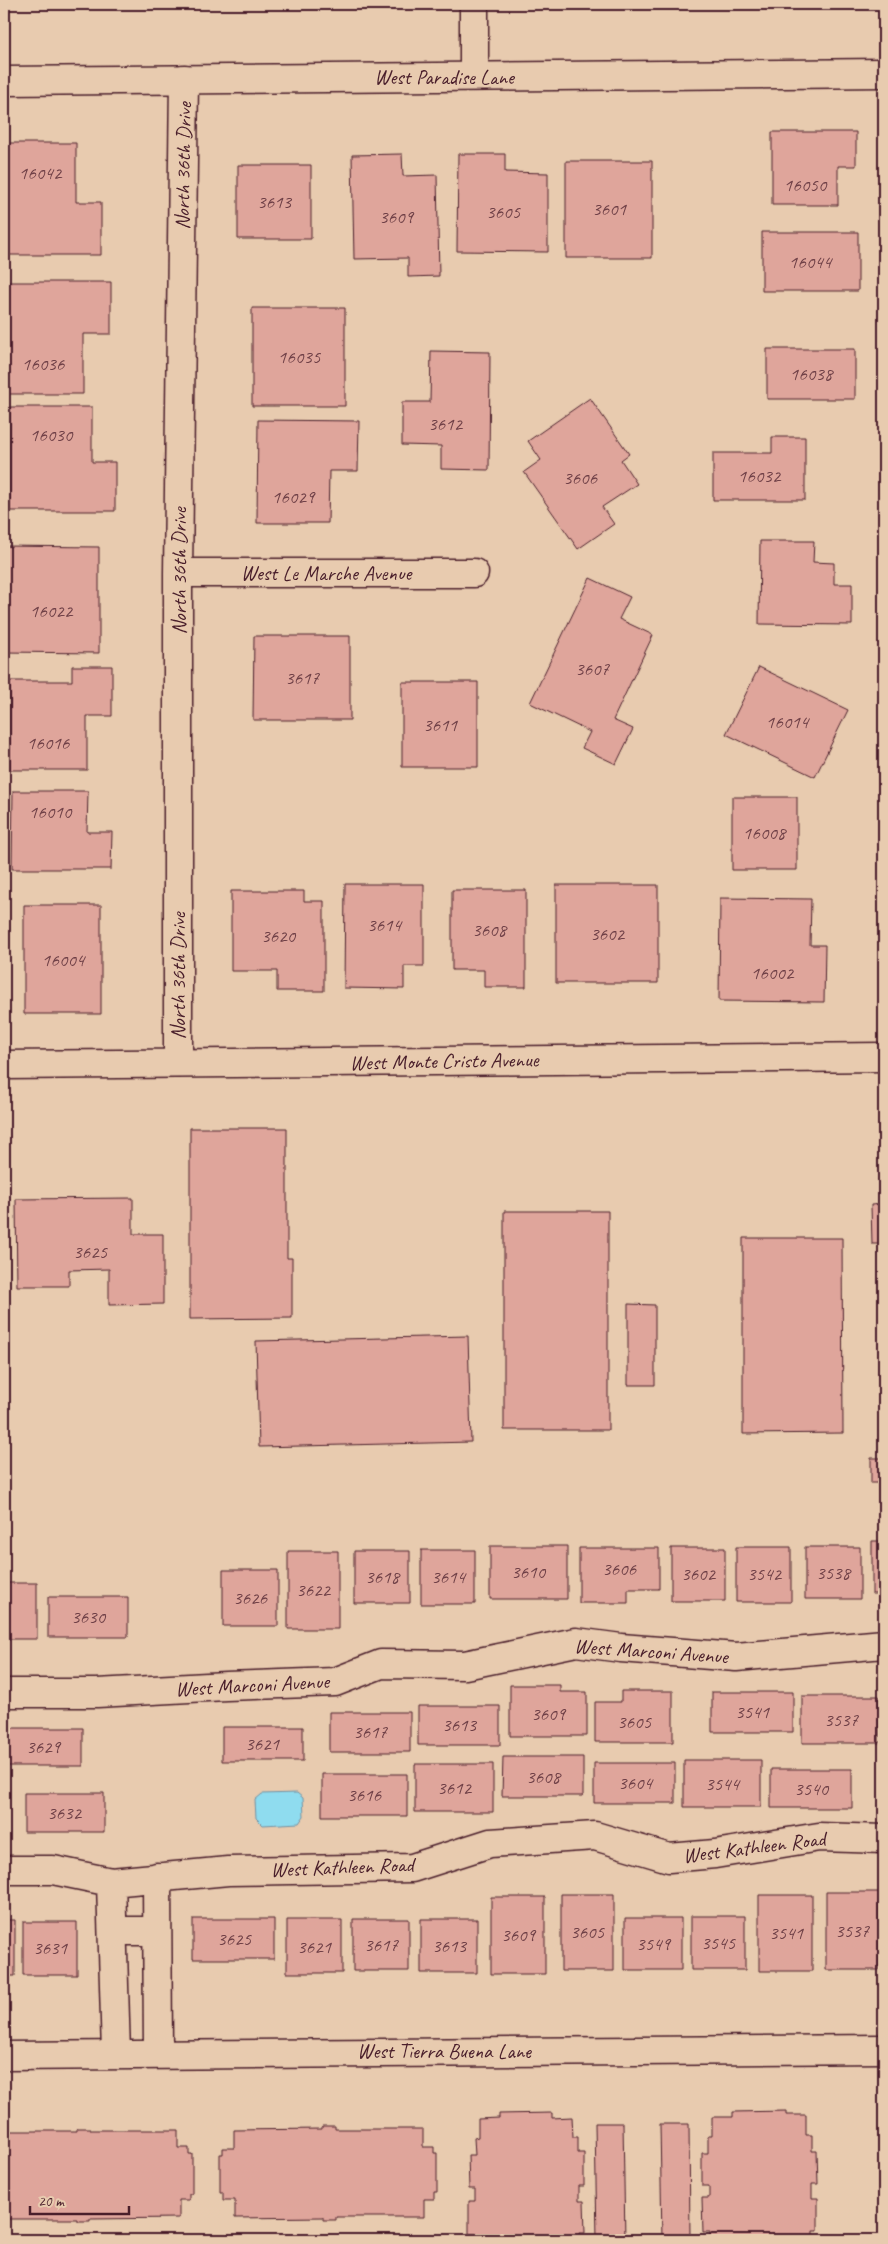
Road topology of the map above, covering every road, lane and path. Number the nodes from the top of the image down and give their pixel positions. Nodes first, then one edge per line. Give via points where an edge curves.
1 (474, 4) edge
2 (884, 73) edge
3 (474, 76) junction
4 (184, 79) junction
5 (4, 81) edge
6 (178, 573) junction
7 (474, 573) dead end
8 (884, 1057) edge
9 (178, 1063) junction
10 (4, 1065) edge
11 (884, 1644) edge
12 (4, 1692) edge
13 (884, 1839) edge
14 (4, 1870) edge
15 (157, 1877) junction
16 (111, 1882) junction
17 (113, 1931) junction
18 (157, 1931) junction
19 (884, 2049) edge
20 (116, 2054) junction
21 (158, 2054) junction
22 (4, 2056) edge

1 - 3 street
2 - 3 street, West Paradise Lane
3 - 4 street, West Paradise Lane
4 - 5 street, West Paradise Lane
4 - 6 street, North 36th Drive
6 - 7 street, West Le Marche Avenue
6 - 9 street, North 36th Drive
8 - 9 street, West Monte Cristo Avenue
9 - 10 street, West Monte Cristo Avenue
11 - 12 street, West Marconi Avenue via 736,1657 576,1642 465,1665 381,1664 335,1682 97,1693
13 - 15 street, West Kathleen Road via 819,1837 715,1854 668,1858 596,1836 490,1843 412,1868 228,1871
14 - 16 street, West Kathleen Road via 54,1870
15 - 16 street, West Kathleen Road
15 - 18 street
16 - 17 street
17 - 18 street
17 - 20 street
18 - 21 street
19 - 21 street, West Tierra Buena Lane
20 - 21 street, West Tierra Buena Lane
20 - 22 street, West Tierra Buena Lane

